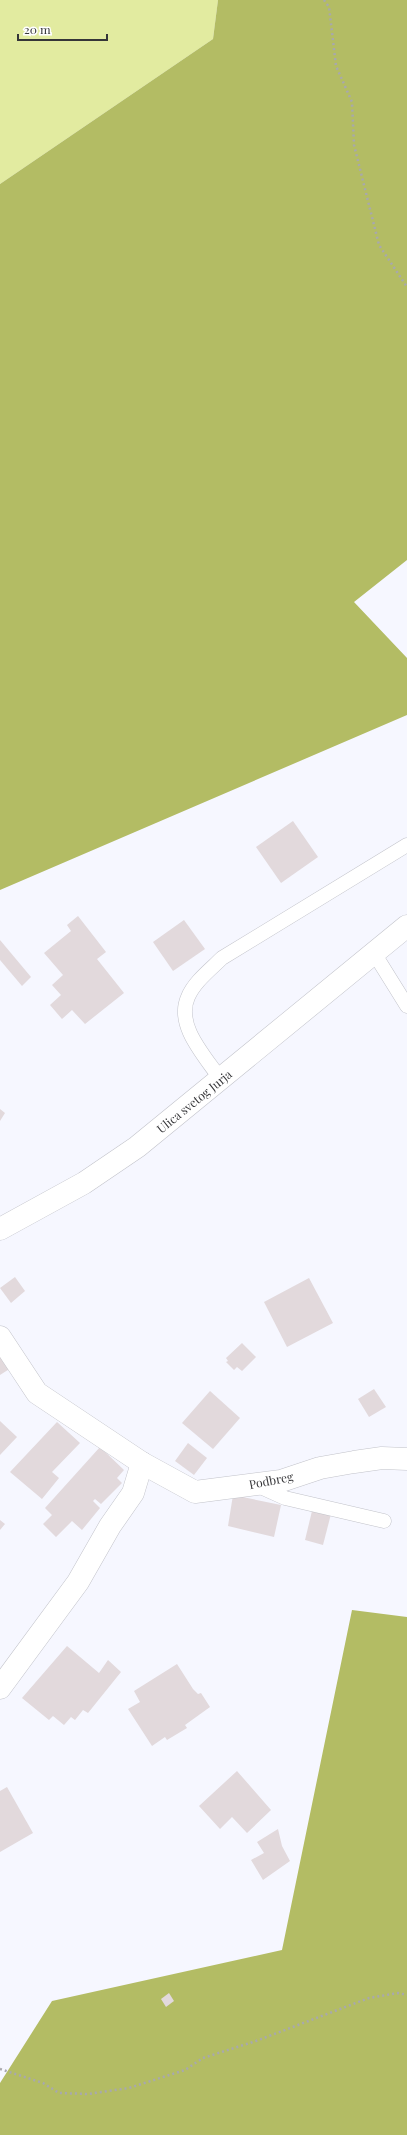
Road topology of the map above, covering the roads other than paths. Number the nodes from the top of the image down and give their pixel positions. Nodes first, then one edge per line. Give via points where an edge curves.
1 (407, 845) edge
2 (407, 926) edge
3 (374, 953) junction
4 (407, 1006) edge
5 (221, 1080) junction
6 (0, 1229) edge
7 (0, 1337) edge
8 (407, 1459) edge
9 (142, 1462) junction
10 (254, 1484) junction
11 (384, 1521) dead end
12 (0, 1688) edge

1 - 5 lane via 222,958 204,976 188,998 184,1016 190,1034
2 - 3 street, Ulica svetog Jurja
3 - 4 lane
3 - 5 street, Ulica svetog Jurja
5 - 6 street, Ulica svetog Jurja via 138,1147 84,1183
7 - 9 street, Podbreg via 37,1393
8 - 10 street, Podbreg via 382,1458 354,1462 320,1468 281,1481
9 - 10 street, Podbreg via 195,1492
9 - 12 street via 133,1493 110,1526 78,1582
10 - 11 lane via 285,1498

